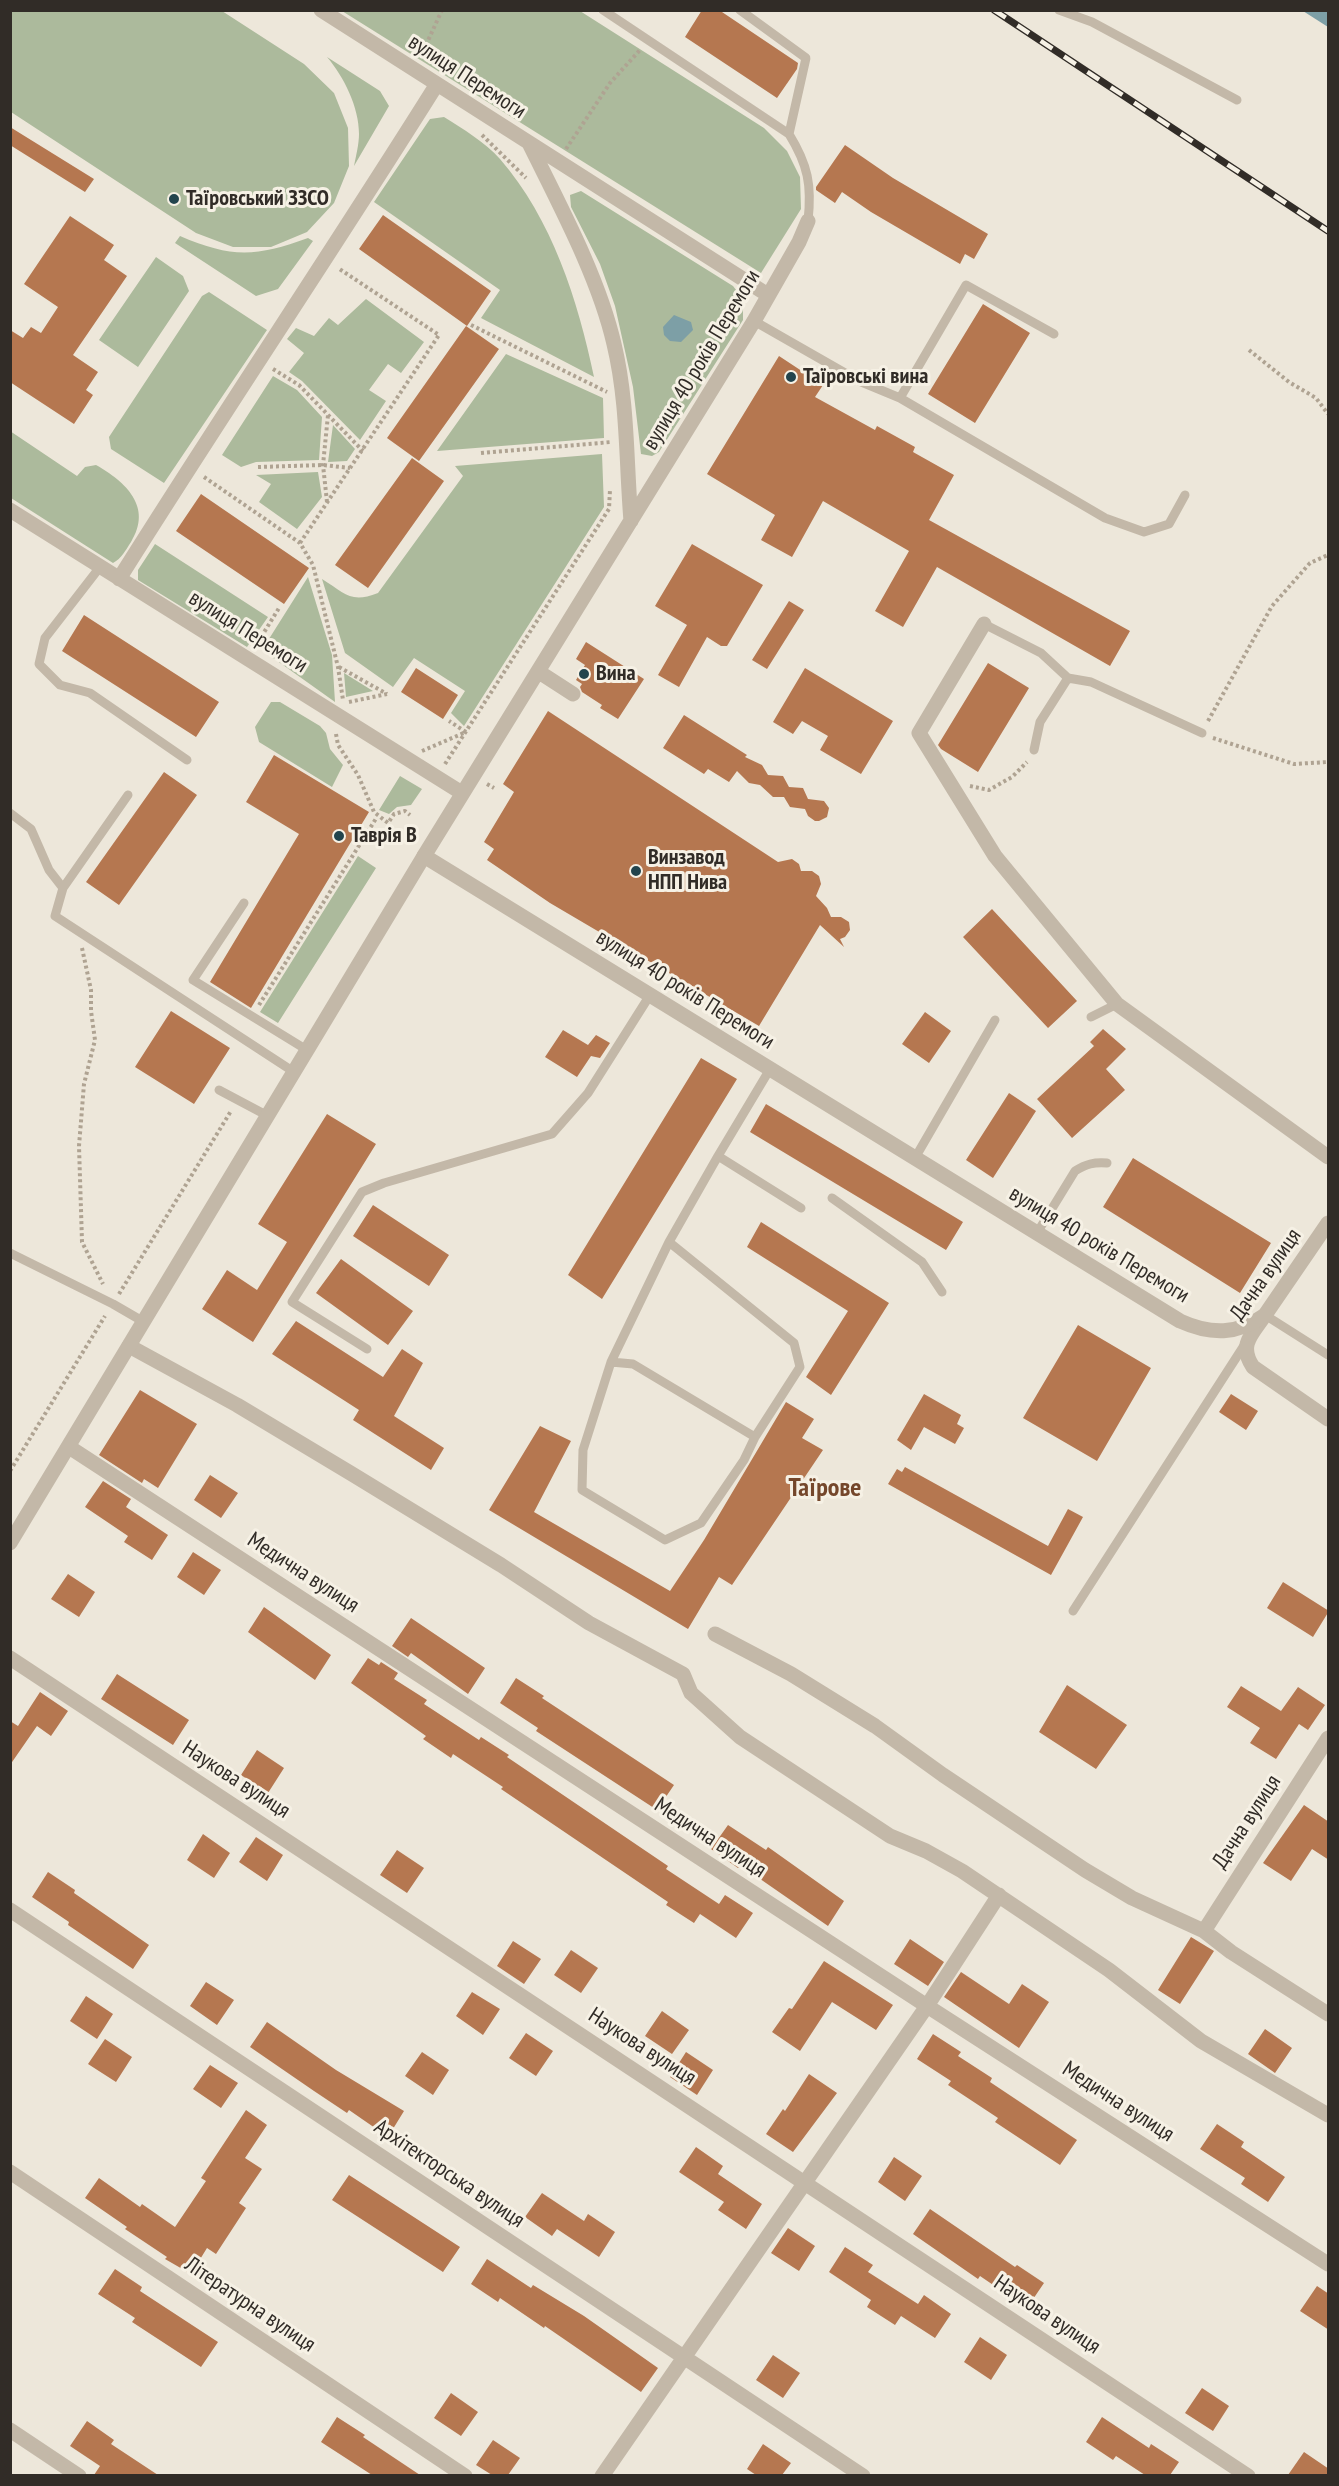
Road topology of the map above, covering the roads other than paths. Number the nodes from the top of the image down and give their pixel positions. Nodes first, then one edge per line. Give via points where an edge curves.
1 (321, 10) edge
2 (603, 10) edge
3 (740, 10) edge
4 (1059, 10) edge
5 (437, 84) junction
6 (1237, 100) dead end
7 (789, 134) junction
8 (528, 143) junction
9 (808, 221) joint
10 (768, 295) junction
11 (754, 321) junction
12 (1054, 334) dead end
13 (900, 398) junction
14 (1185, 495) dead end
15 (10, 510) edge
16 (631, 521) junction
17 (100, 567) junction
18 (118, 579) junction
19 (984, 624) joint
20 (539, 672) junction
21 (1068, 678) junction
22 (573, 694) dead end
23 (1202, 733) road end
24 (1034, 750) road end
25 (187, 760) dead end
26 (462, 794) junction
27 (128, 795) dead end
28 (10, 813) edge
29 (424, 856) junction
30 (63, 888) junction
31 (244, 903) dead end
32 (650, 995) junction
33 (1117, 1004) junction
34 (1091, 1017) dead end
35 (995, 1020) dead end
36 (307, 1050) junction
37 (770, 1069) junction
38 (294, 1072) junction
39 (219, 1090) dead end
40 (268, 1116) junction
41 (718, 1156) junction
42 (1329, 1157) edge
43 (915, 1158) junction
44 (1107, 1163) dead end
45 (832, 1198) dead end
46 (801, 1208) dead end
47 (1329, 1223) edge
48 (1037, 1233) junction
49 (669, 1242) junction
50 (10, 1253) edge
51 (942, 1292) dead end
52 (1265, 1315) junction
53 (144, 1322) junction
54 (1245, 1344) junction
55 (129, 1346) junction
56 (367, 1349) dead end
57 (1329, 1355) edge
58 (611, 1362) junction
59 (1329, 1419) edge
60 (755, 1437) junction
61 (69, 1448) junction
62 (10, 1543) edge
63 (1073, 1611) dead end
64 (715, 1634) dead end
65 (10, 1658) edge
66 (1329, 1738) edge
67 (999, 1895) junction
68 (10, 1911) edge
69 (1204, 1931) junction
70 (927, 2007) junction
71 (1329, 2014) edge
72 (1329, 2115) edge
73 (10, 2172) edge
74 (805, 2182) junction
75 (1329, 2264) edge
76 (684, 2357) junction
77 (10, 2430) edge
78 (79, 2475) edge
79 (465, 2475) edge
80 (602, 2475) edge
81 (863, 2475) edge
82 (1248, 2475) edge

1 - 5 street, вулиця Перемоги
2 - 7 lane
3 - 7 lane via 806,58
4 - 6 lane via 1092,22
5 - 8 street, вулиця Перемоги
5 - 18 street
7 - 9 lane via 802,154 808,176
8 - 10 street, вулиця Перемоги
8 - 16 street, вулиця 40 років Перемоги via 589,272 614,342 624,400
9 - 10 street, вулиця 40 років Перемоги
10 - 11 street, вулиця 40 років Перемоги
11 - 13 lane via 859,381
11 - 16 street, вулиця 40 років Перемоги
12 - 13 lane via 966,285
13 - 14 lane via 1105,518 1144,532 1169,524
15 - 17 street, вулиця Перемоги
16 - 20 street, вулиця 40 років Перемоги
17 - 18 street, вулиця Перемоги
17 - 25 lane via 45,638 39,664 60,685 90,693
18 - 26 street, вулиця Перемоги
19 - 21 lane via 1041,653
19 - 33 street via 920,733 995,856
20 - 22 street
20 - 26 street, вулиця 40 років Перемоги
21 - 23 lane via 1091,681
21 - 24 lane via 1040,722
26 - 29 street, вулиця 40 років Перемоги
27 - 30 lane
28 - 30 lane via 31,829
29 - 32 street, вулиця 40 років Перемоги
29 - 36 street
30 - 38 lane via 55,916
31 - 36 lane via 194,980
32 - 37 street, вулиця 40 років Перемоги
32 - 56 lane via 588,1093 552,1134 362,1192 292,1302
33 - 34 lane
33 - 42 street
35 - 43 lane
36 - 38 street
37 - 41 lane
37 - 43 street, вулиця 40 років Перемоги
38 - 40 street
39 - 40 lane
40 - 53 street
41 - 46 lane
41 - 49 lane
43 - 48 street, вулиця 40 років Перемоги
44 - 48 lane via 1095,1162 1075,1171
45 - 51 lane via 922,1262
47 - 52 street, Дачна вулиця
48 - 52 street, вулиця 40 років Перемоги via 1197,1328 1213,1332 1238,1330
49 - 58 lane
49 - 60 lane via 794,1343 800,1367
50 - 53 lane
52 - 54 street, Дачна вулиця
52 - 57 lane
53 - 55 street
54 - 59 street, Дачна вулиця via 1246,1357 1253,1367
54 - 63 lane
55 - 61 street
55 - 67 street via 237,1405 589,1623 683,1674 691,1693 740,1737 890,1836 926,1851
58 - 60 lane via 633,1364
58 - 60 lane via 583,1450 582,1490 665,1540 701,1523
61 - 62 street
61 - 70 street, Медична вулиця
64 - 69 street via 791,1674 875,1726 1085,1870 1132,1898
65 - 74 street, Наукова вулиця
66 - 69 street, Дачна вулиця
67 - 70 street
67 - 72 street via 1109,1970 1200,2041
68 - 76 street, Архітекторська вулиця
69 - 71 street
70 - 74 street
70 - 75 street, Медична вулиця
73 - 79 street, Літературна вулиця
74 - 76 street
74 - 82 street, Наукова вулиця
76 - 80 street
76 - 81 street, Архітекторська вулиця
77 - 78 street

